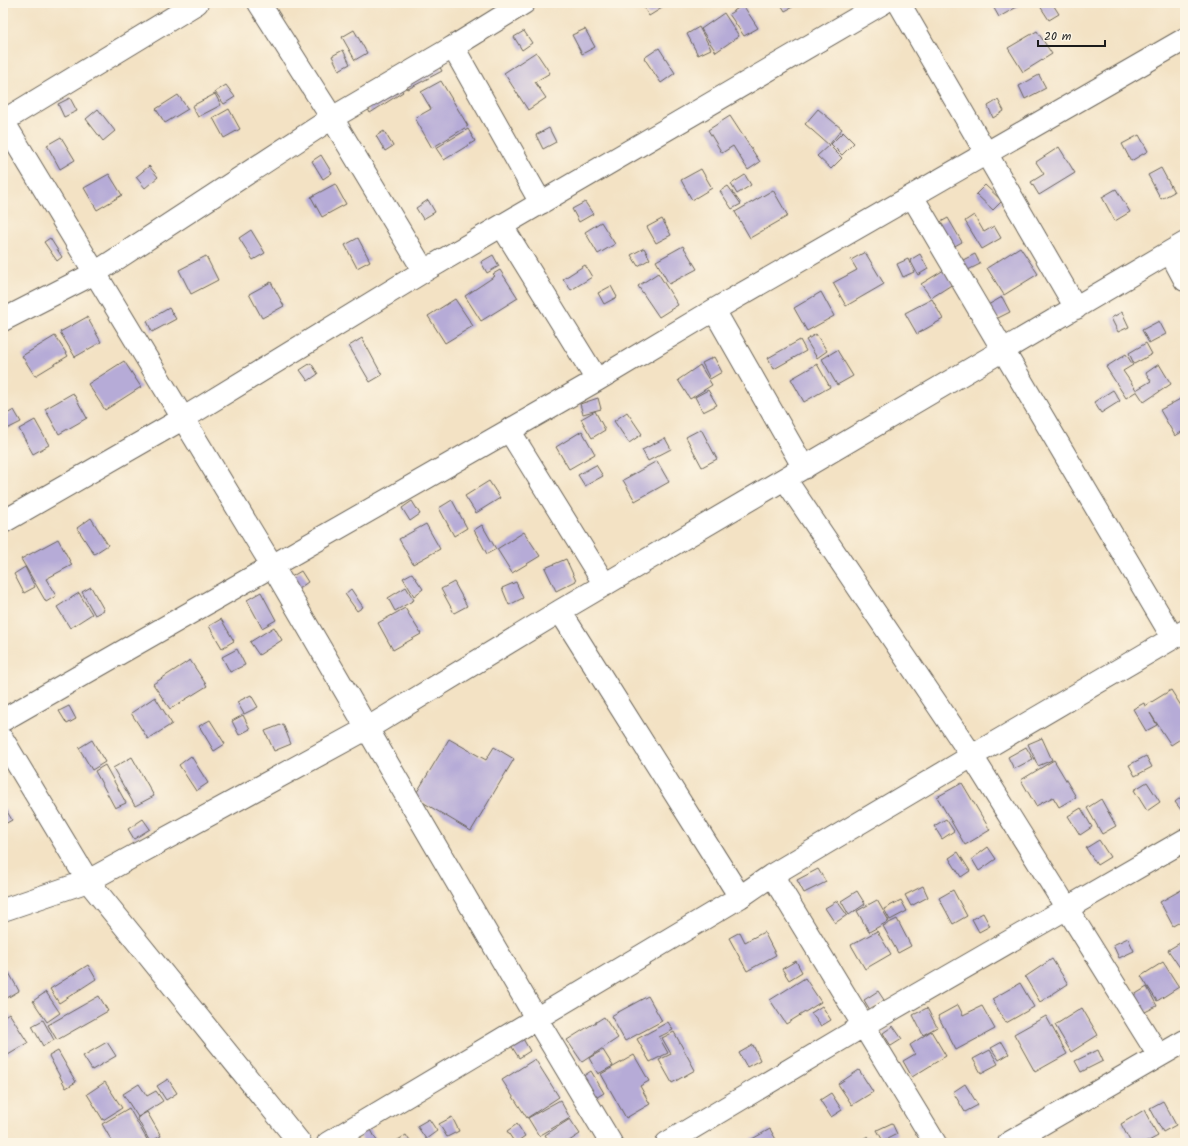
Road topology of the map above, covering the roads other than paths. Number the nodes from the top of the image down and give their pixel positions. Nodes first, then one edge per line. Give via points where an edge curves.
1 (197, 3) edge
2 (259, 3) edge
3 (524, 3) edge
4 (883, 3) edge
5 (899, 3) edge
6 (1185, 39) edge
7 (453, 47) junction
8 (332, 118) junction
9 (3, 121) edge
10 (986, 154) junction
11 (912, 196) junction
12 (541, 203) junction
13 (502, 226) junction
14 (1177, 248) edge
15 (424, 271) junction
16 (95, 273) junction
17 (1185, 280) edge
18 (1076, 308) junction
19 (714, 310) junction
20 (3, 320) edge
21 (1003, 350) junction
22 (598, 380) junction
23 (184, 418) junction
24 (509, 430) junction
25 (804, 468) junction
26 (785, 479) junction
27 (3, 522) edge
28 (273, 567) junction
29 (605, 585) junction
30 (560, 611) junction
31 (1179, 634) edge
32 (3, 720) edge
33 (368, 728) junction
34 (3, 740) edge
35 (972, 756) junction
36 (1185, 840) edge
37 (772, 875) junction
38 (88, 880) junction
39 (740, 897) junction
40 (1067, 909) junction
41 (3, 910) edge
42 (536, 1018) junction
43 (863, 1026) junction
44 (1185, 1041) edge
45 (1159, 1056) junction
46 (1033, 1137) edge
47 (300, 1143) edge
48 (328, 1143) edge
49 (611, 1143) edge
50 (667, 1143) edge
51 (935, 1143) edge
52 (1008, 1143) edge

1 - 9 street
2 - 8 street
3 - 7 street
4 - 12 street
5 - 10 street
6 - 10 street
7 - 8 street
7 - 12 street
8 - 15 street
8 - 16 street
9 - 16 street
10 - 11 street
10 - 18 street
11 - 19 street
11 - 21 street
12 - 13 street
13 - 15 street
13 - 22 street
14 - 17 street
14 - 18 street
15 - 23 street
16 - 20 street
16 - 23 street
18 - 21 street
19 - 22 street
19 - 25 street
21 - 25 street
21 - 31 street
22 - 24 street
23 - 27 street
23 - 28 street
24 - 28 street
24 - 29 street
25 - 26 street
26 - 29 street
26 - 35 street
28 - 32 street
28 - 33 street
29 - 30 street
30 - 33 street
30 - 39 street
31 - 35 street
33 - 38 street
33 - 42 street
34 - 38 street
35 - 37 street
35 - 40 street
36 - 40 street
37 - 39 street
37 - 43 street
38 - 41 street
38 - 47 street
39 - 42 street
40 - 43 street
40 - 45 street
42 - 48 street
42 - 49 street
43 - 50 street
43 - 51 street
44 - 45 street
45 - 46 street
46 - 52 street

